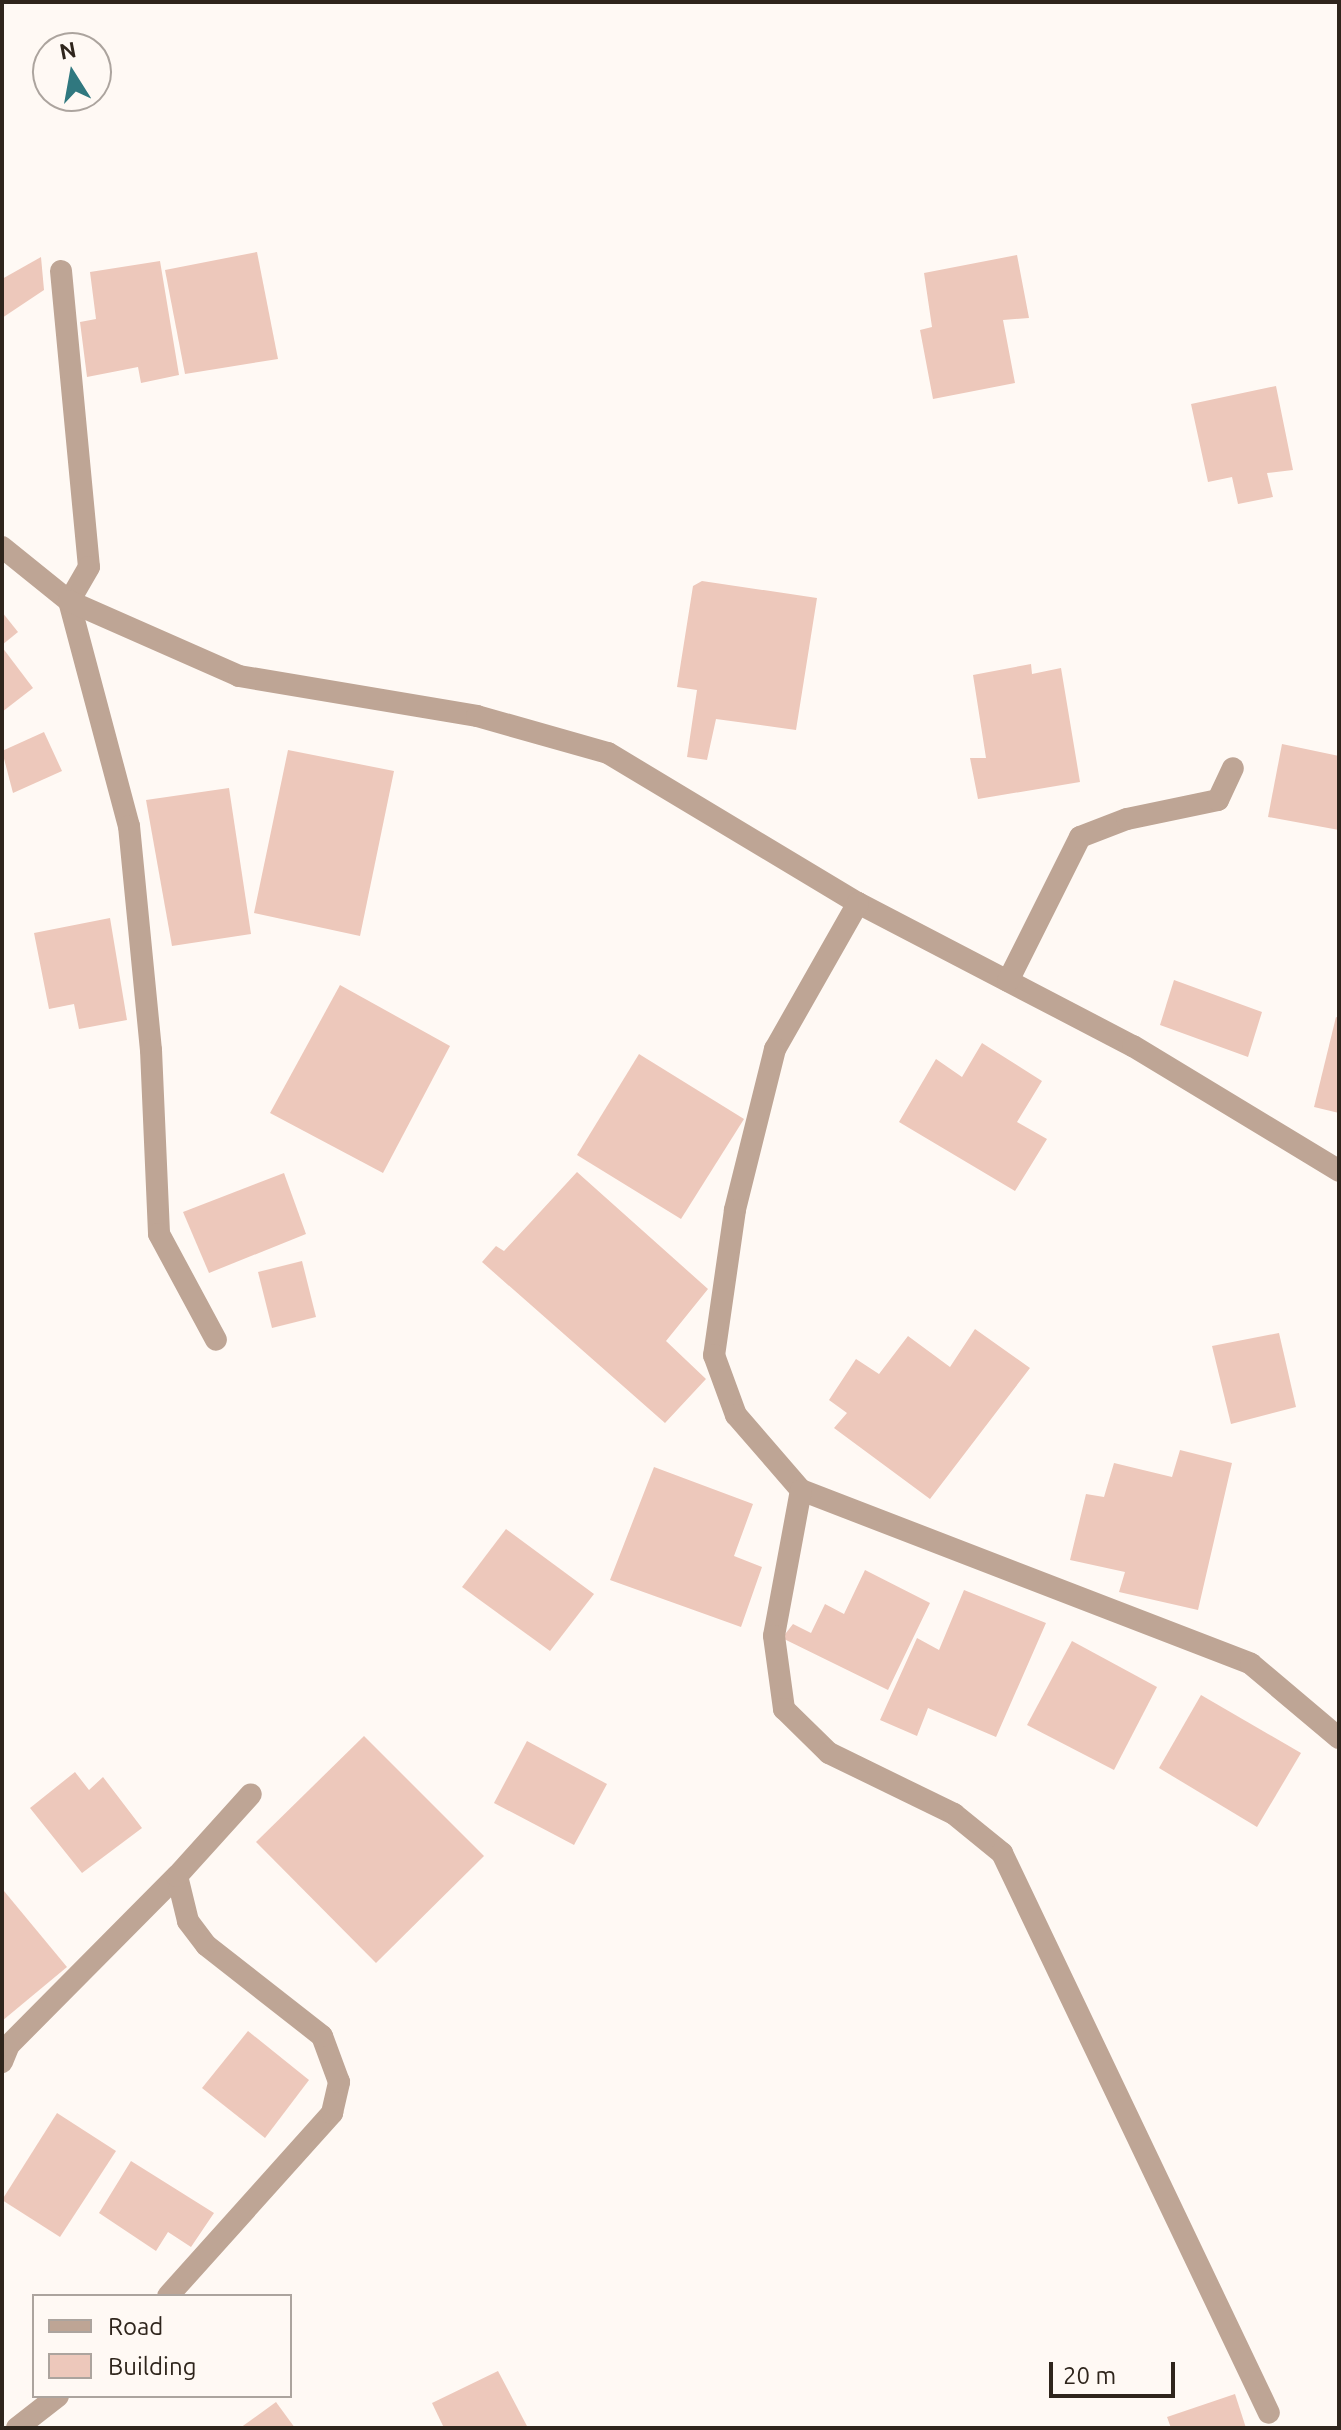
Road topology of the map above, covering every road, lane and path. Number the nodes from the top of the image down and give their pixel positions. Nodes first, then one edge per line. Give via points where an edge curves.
1 (61, 271) dead end
2 (2, 547) edge
3 (69, 601) junction
4 (1233, 768) dead end
5 (858, 903) junction
6 (1008, 981) junction
7 (1339, 1171) edge
8 (216, 1340) dead end
9 (801, 1490) junction
10 (1339, 1738) edge
11 (251, 1794) dead end
12 (177, 1876) junction
13 (2, 2062) edge
14 (170, 2294) edge
15 (55, 2398) edge
16 (1269, 2413) dead end
17 (17, 2428) edge

1 - 3 street via 89,567
2 - 3 street
3 - 5 street via 239,676 477,716 608,753
3 - 8 street via 129,826 151,1050 159,1234
4 - 6 street via 1218,800 1127,819 1080,837
5 - 6 street
5 - 9 street via 775,1049 735,1210 714,1355 736,1415
6 - 7 street
9 - 10 street via 1251,1664
9 - 16 street via 774,1636 784,1709 829,1753 954,1814 1002,1853
11 - 12 street
12 - 13 street via 9,2045
12 - 14 street via 188,1921 206,1945 322,2036 339,2082 332,2113
15 - 17 street

